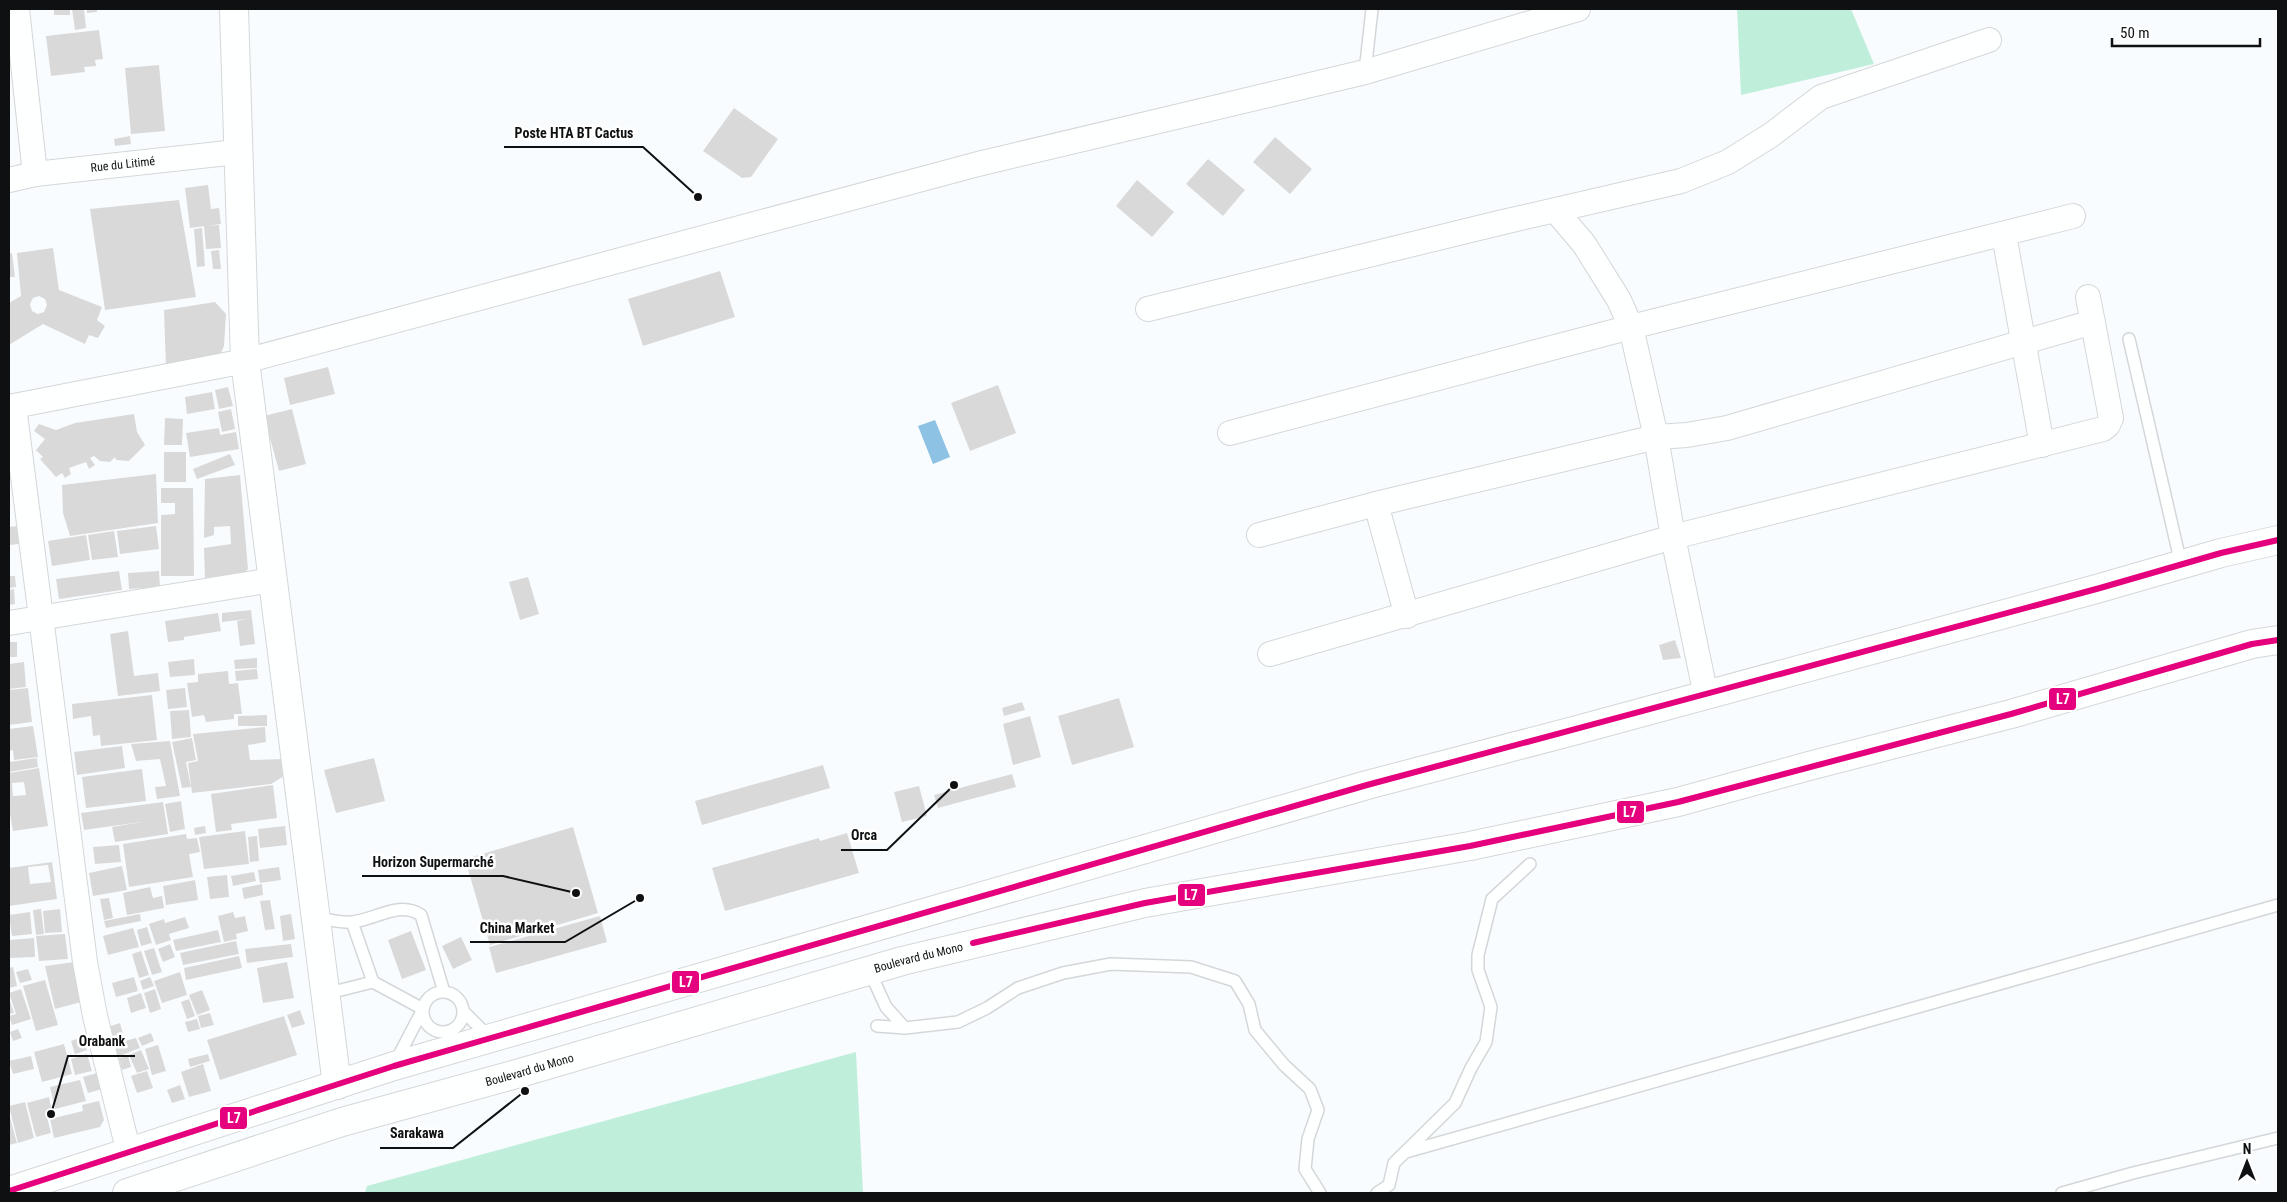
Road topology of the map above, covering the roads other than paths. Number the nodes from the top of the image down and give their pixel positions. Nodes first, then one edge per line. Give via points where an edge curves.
1 (17, 9) edge
2 (234, 9) edge
3 (1372, 9) edge
4 (1578, 9) edge
5 (1989, 40) dead end
6 (1366, 72) junction
7 (237, 152) junction
8 (36, 174) junction
9 (9, 180) edge
10 (1556, 211) junction
11 (2073, 216) dead end
12 (2004, 235) junction
13 (2088, 297) dead end
14 (1148, 309) dead end
15 (2093, 322) junction
16 (1632, 327) junction
17 (2129, 339) dead end
18 (2023, 343) junction
19 (246, 361) junction
20 (11, 407) edge
21 (1230, 433) dead end
22 (1656, 437) junction
23 (2042, 445) junction
24 (1376, 504) junction
25 (1259, 535) dead end
26 (1673, 537) junction
27 (2278, 540) edge
28 (2181, 565) junction
29 (272, 580) junction
30 (1407, 616) junction
31 (41, 618) junction
32 (9, 623) edge
33 (2278, 640) edge
34 (1270, 654) dead end
35 (1706, 696) junction
36 (1530, 864) dead end
37 (2278, 905) edge
38 (315, 917) junction
39 (352, 922) junction
40 (869, 970) junction
41 (372, 982) junction
42 (444, 992) junction
43 (325, 994) junction
44 (423, 1009) junction
45 (463, 1011) junction
46 (877, 1026) dead end
47 (904, 1028) junction
48 (492, 1040) junction
49 (394, 1066) junction
50 (336, 1085) junction
51 (2278, 1138) edge
52 (1406, 1152) junction
53 (130, 1153) junction
54 (9, 1192) edge
55 (126, 1193) edge
56 (1320, 1193) edge
57 (1377, 1193) edge
58 (2062, 1193) edge

1 - 8 street
2 - 7 main road
3 - 6 lane
4 - 6 street
5 - 10 street via 1820,96 1771,135 1728,162 1681,181
6 - 19 street via 978,164
7 - 8 street, Rue du Litimé
7 - 19 main road
8 - 9 street, Rue du Litimé
10 - 14 street
10 - 16 street via 1584,244
11 - 12 street
12 - 16 street
12 - 18 street
13 - 15 street
15 - 18 street
15 - 23 street via 2111,418 2102,429
16 - 21 street
16 - 22 street
17 - 28 lane
18 - 22 street via 1727,428
18 - 23 street
19 - 20 street
19 - 29 main road
20 - 31 street
22 - 24 street
22 - 26 street
23 - 26 street
24 - 25 street
24 - 30 street
26 - 30 street
26 - 35 street
27 - 28 main road
28 - 35 main road
29 - 31 street
29 - 38 main road
30 - 34 street
31 - 32 street
31 - 53 street via 89,987
33 - 40 main road, Boulevard du Mono via 2252,644 2011,714 1678,802 1470,846 1145,903
35 - 48 main road via 1367,786
36 - 52 lane via 1492,899 1478,955 1478,970 1491,1007 1486,1042 1455,1103
37 - 52 lane
38 - 39 lane
38 - 43 main road
39 - 41 lane
39 - 42 lane via 403,908 421,915
40 - 47 lane via 886,1007
40 - 55 main road, Boulevard du Mono via 342,1122
41 - 43 lane
41 - 44 lane
42 - 44 lane via 430,997
42 - 45 lane via 457,998
43 - 50 main road
44 - 45 lane via 430,1028 442,1032 454,1028
44 - 49 lane
45 - 48 lane
46 - 47 lane
47 - 56 lane via 958,1022 1018,988 1063,973 1111,964 1190,967 1235,981 1249,1004 1255,1030 1284,1065 1310,1089 1318,1110 1308,1139 1305,1169
48 - 49 main road
49 - 50 main road
50 - 53 main road
51 - 58 lane
52 - 57 lane via 1394,1163 1389,1186
53 - 54 main road

